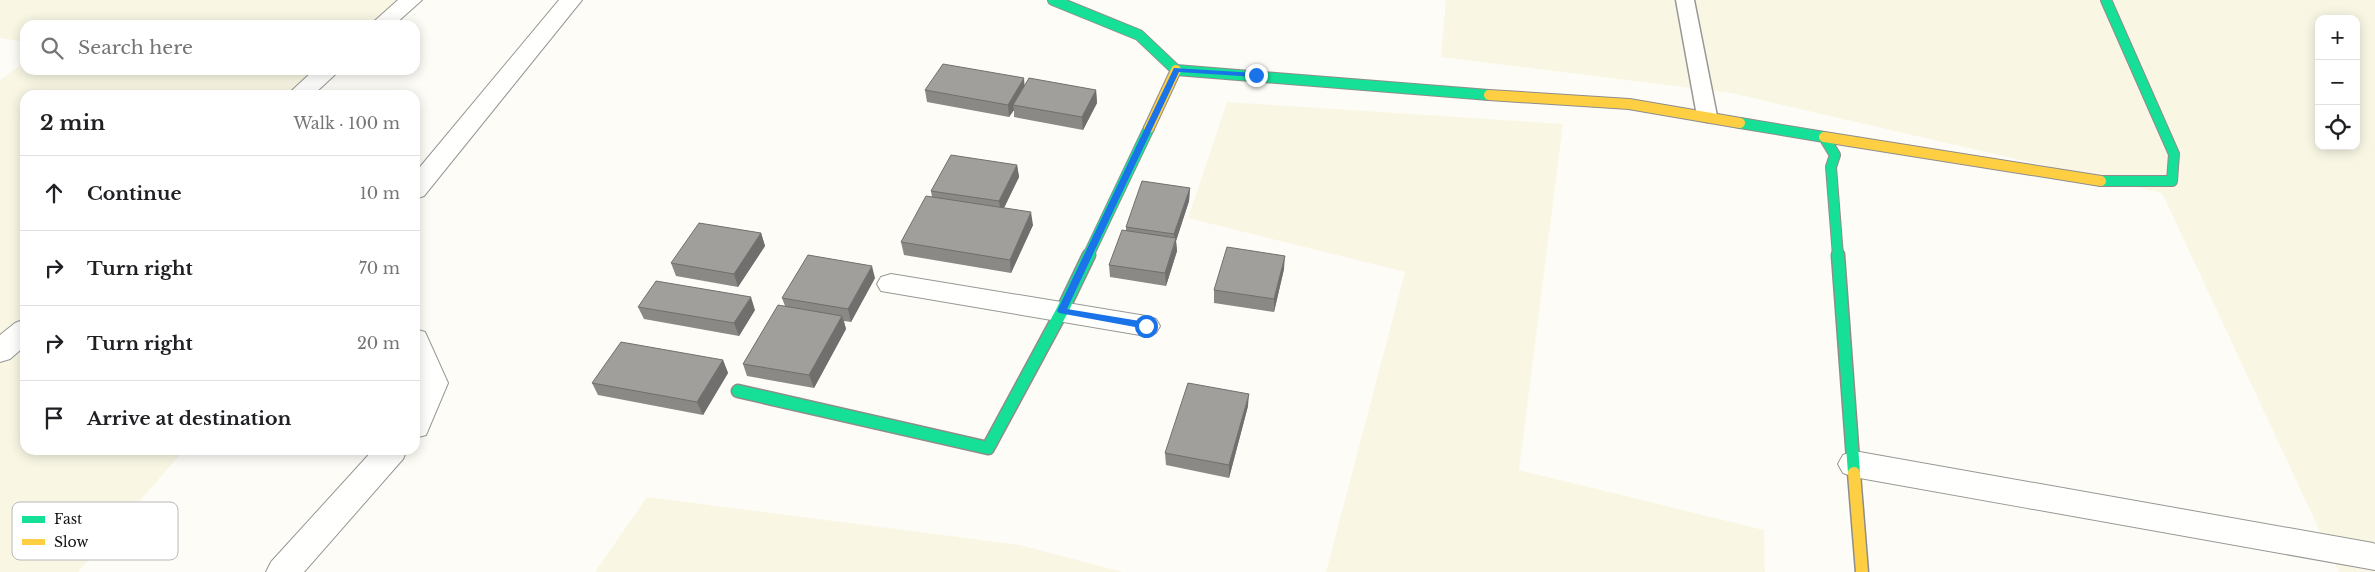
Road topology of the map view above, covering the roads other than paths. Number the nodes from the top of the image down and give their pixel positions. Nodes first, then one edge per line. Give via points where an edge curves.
1 (411, 0) edge
2 (571, 0) edge
3 (1053, 0) edge
4 (1685, 0) edge
5 (2106, 0) edge
6 (387, 20) edge
7 (1176, 70) junction
8 (322, 75) edge
9 (305, 90) edge
10 (1707, 116) junction
11 (1824, 137) junction
12 (420, 184) edge
13 (891, 284) dead end
14 (1062, 311) junction
15 (1146, 326) dead end
16 (20, 334) edge
17 (0, 352) edge
18 (420, 352) edge
19 (738, 391) dead end
20 (420, 414) edge
21 (388, 455) edge
22 (1854, 464) junction
23 (2373, 558) dead end
24 (283, 572) edge
25 (1862, 572) edge

1 - 6 street
2 - 12 street
3 - 7 street via 1140,35
4 - 10 lane
5 - 11 street via 2174,154 2172,181 2102,181
7 - 10 street via 1629,104
7 - 14 street
8 - 9 street
10 - 11 street
11 - 22 street via 1835,155 1831,166
13 - 14 street
14 - 15 street
14 - 19 street via 988,448
16 - 17 street
18 - 20 street via 433,383
21 - 24 street
22 - 23 street
22 - 25 street

